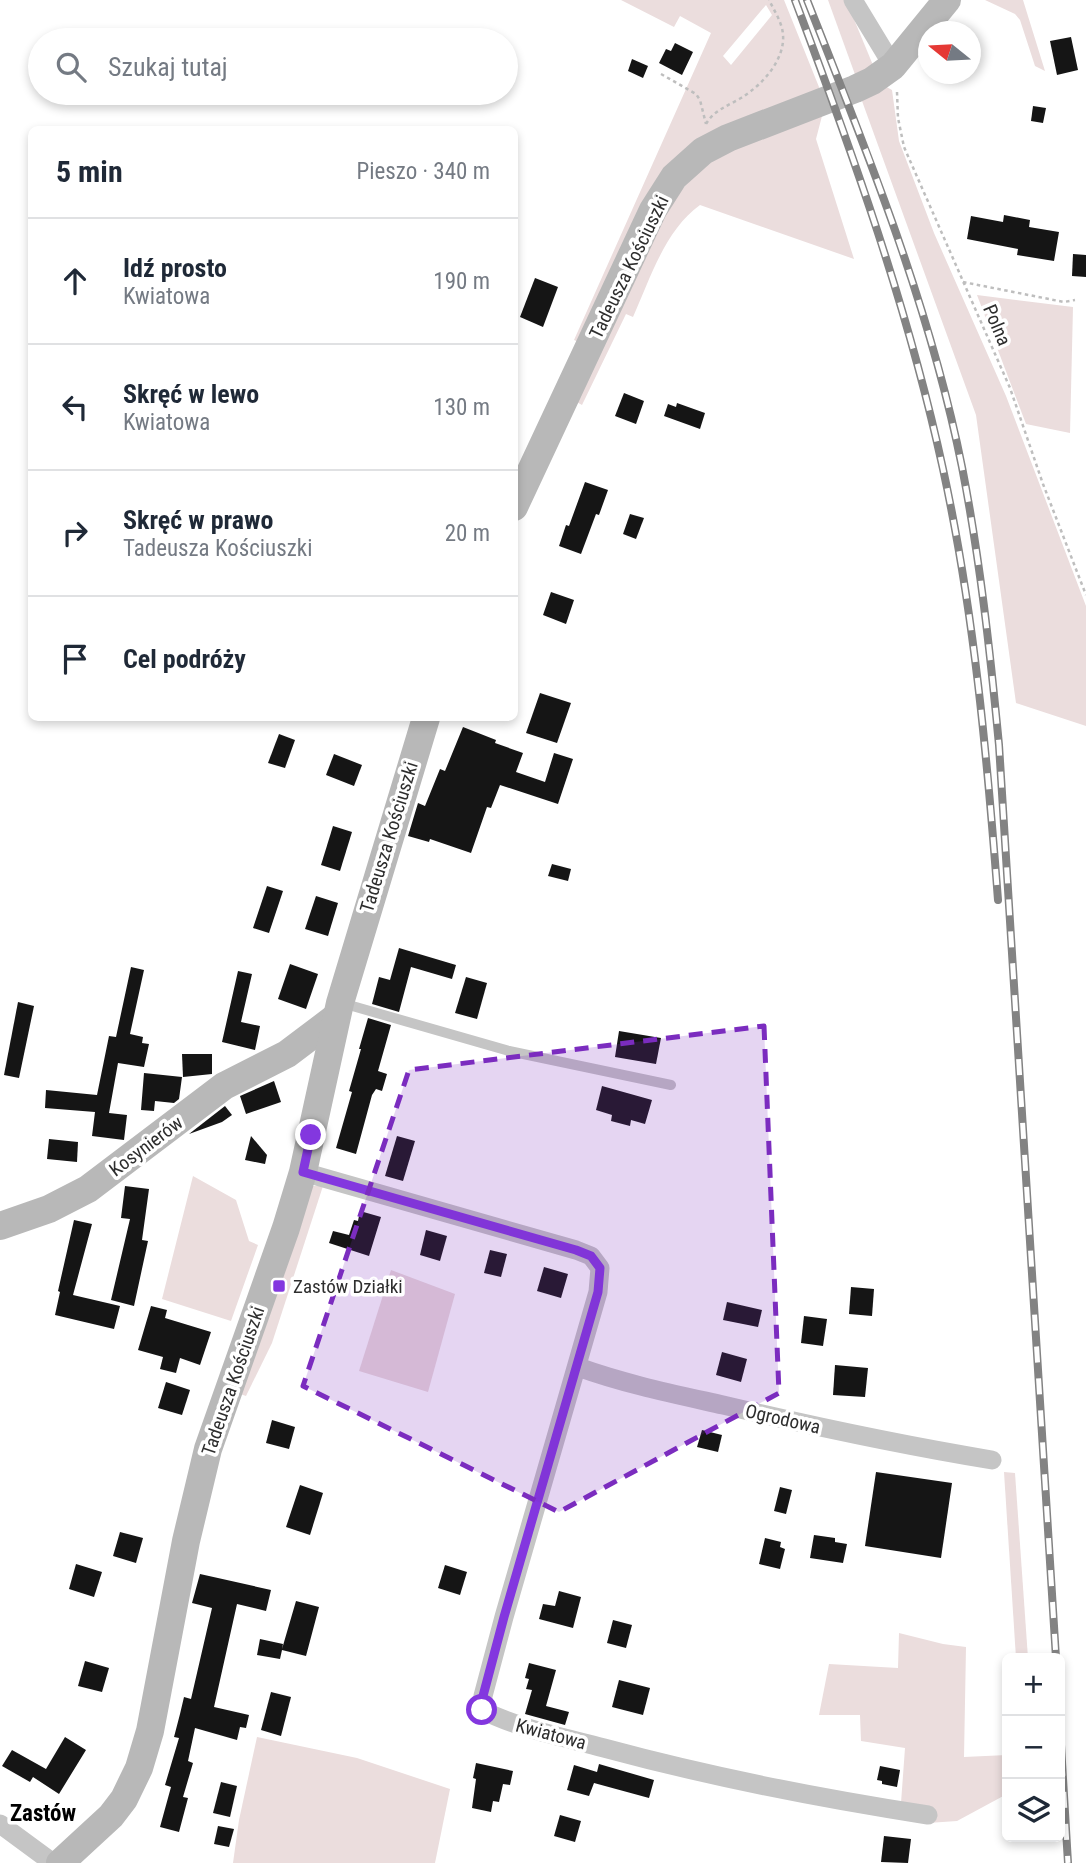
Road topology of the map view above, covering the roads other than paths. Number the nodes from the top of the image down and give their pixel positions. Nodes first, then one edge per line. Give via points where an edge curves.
1 (853, 0) edge
2 (947, 0) edge
3 (894, 66) junction
4 (518, 499) edge
5 (425, 721) edge
6 (338, 1010) junction
7 (287, 1054) junction
8 (324, 1073) junction
9 (671, 1085) dead end
10 (303, 1172) junction
11 (0, 1226) edge
12 (578, 1367) junction
13 (992, 1460) dead end
14 (928, 1815) dead end
15 (0, 1824) edge
16 (53, 1863) edge
17 (60, 1863) edge

1 - 3 street
2 - 3 street, Tadeusza Kościuszki
3 - 4 street, Tadeusza Kościuszki via 832,99 719,142 674,177 653,210
5 - 6 street, Tadeusza Kościuszki
6 - 7 street, Kosynierów
6 - 8 street, Tadeusza Kościuszki
6 - 9 lane
7 - 8 street
7 - 11 street, Kosynierów via 224,1087 88,1189
8 - 10 street, Tadeusza Kościuszki
10 - 12 street, Kwiatowa via 591,1256 600,1268 600,1280
10 - 17 street, Tadeusza Kościuszki via 208,1450 139,1768 111,1816
12 - 13 street, Ogrodowa via 609,1379 803,1424
12 - 14 street, Kwiatowa via 504,1617 482,1710 508,1723 719,1777
15 - 16 street

